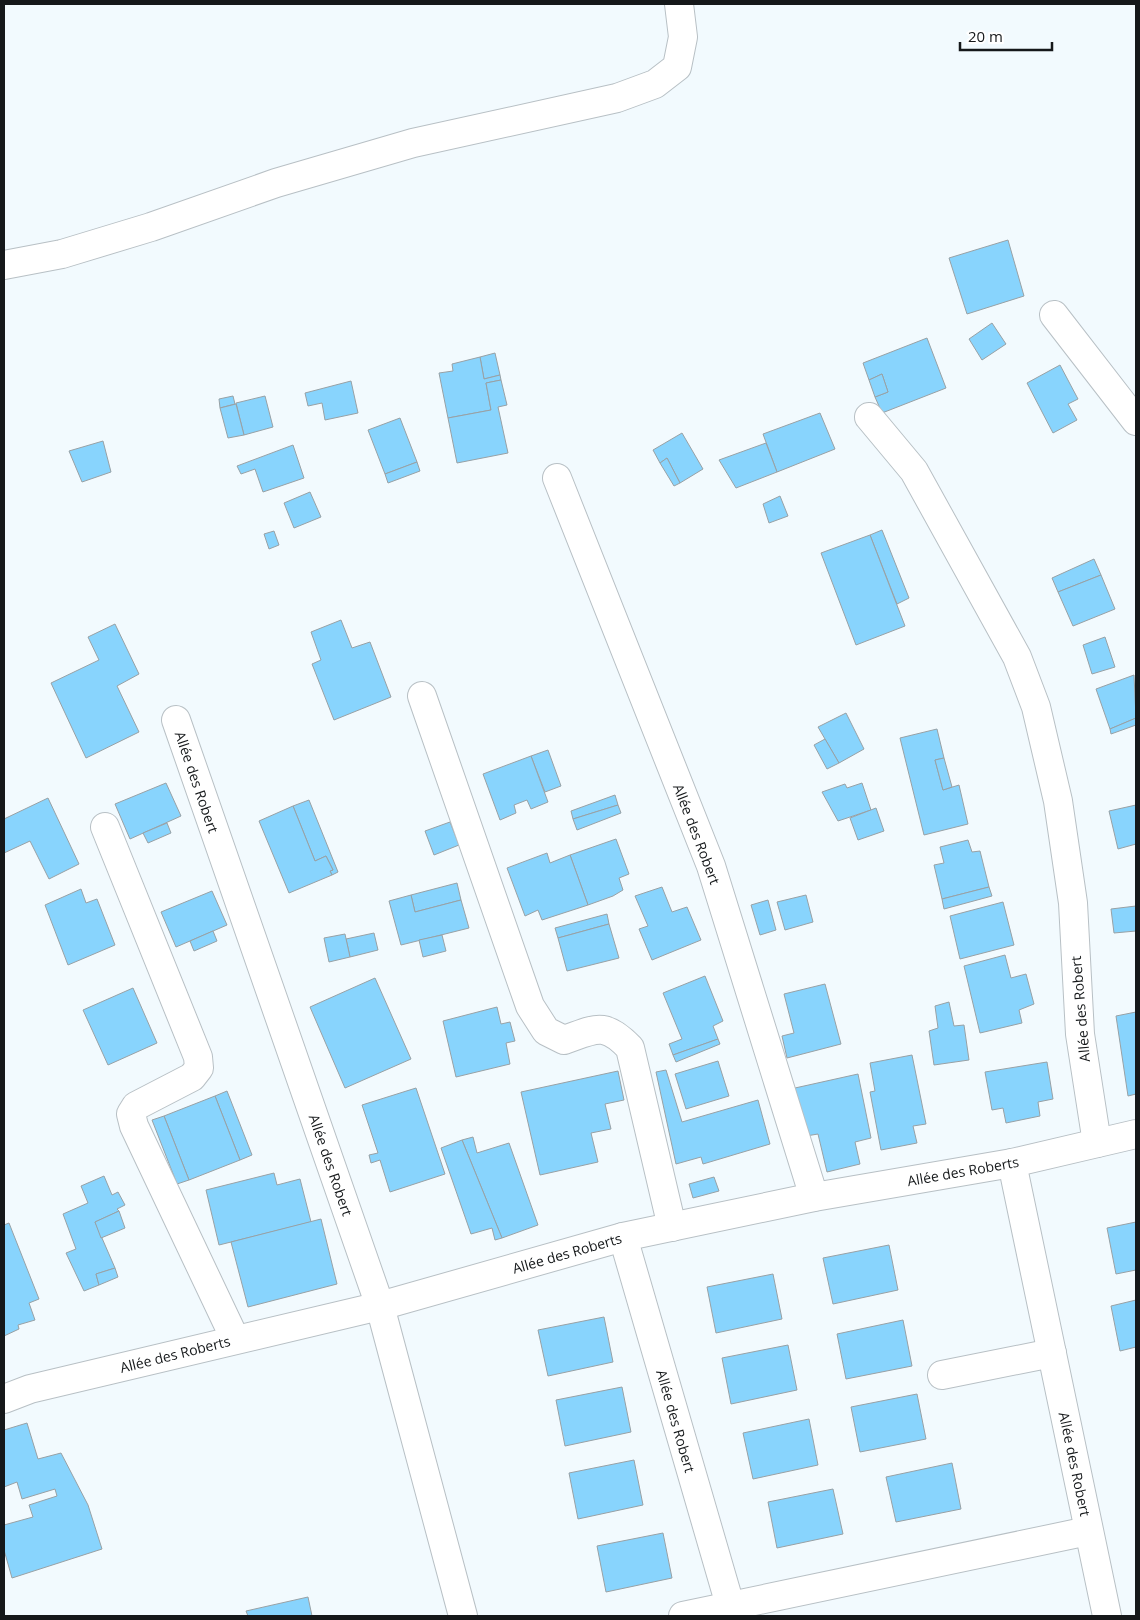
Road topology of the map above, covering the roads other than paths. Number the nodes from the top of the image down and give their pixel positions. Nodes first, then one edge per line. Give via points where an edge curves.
1 (679, 4) edge
2 (4, 265) edge
3 (1054, 314) dead end
4 (869, 417) dead end
5 (1136, 421) edge
6 (557, 478) dead end
7 (422, 696) dead end
8 (176, 720) dead end
9 (105, 827) dead end
10 (1136, 1134) edge
11 (1097, 1143) junction
12 (1012, 1163) junction
13 (814, 1197) junction
14 (672, 1227) junction
15 (623, 1237) junction
16 (380, 1306) junction
17 (235, 1339) junction
18 (1052, 1353) junction
19 (942, 1375) dead end
20 (4, 1399) edge
21 (1088, 1531) junction
22 (730, 1605) junction
23 (463, 1616) edge
24 (683, 1616) edge
25 (1107, 1616) edge

1 - 2 street via 683,37 677,67 655,84 617,98 413,143 276,184 133,233 62,254
3 - 5 street
4 - 11 street, Allée des Robert via 914,471 1017,657 1036,707 1058,801 1074,903 1080,1034
6 - 13 street, Allée des Robert via 711,866
7 - 14 street via 530,1006 546,1031 564,1040 598,1028 616,1033 630,1048
8 - 16 street, Allée des Robert
9 - 17 street via 198,1057 199,1068 192,1077 136,1106 131,1114 134,1126
10 - 11 street, Allée des Roberts
11 - 12 street, Allée des Roberts
12 - 13 street, Allée des Roberts
12 - 18 street, Allée des Robert
13 - 14 street, Allée des Roberts
14 - 15 street, Allée des Roberts
15 - 16 street, Allée des Roberts
15 - 22 street, Allée des Robert
16 - 17 street, Allée des Roberts
16 - 23 street, Allée des Robert
17 - 20 street, Allée des Roberts via 30,1389
18 - 19 street
18 - 21 street, Allée des Robert
21 - 22 street, Allée des Robert
21 - 25 street, Allée des Robert
22 - 24 street, Allée des Robert

